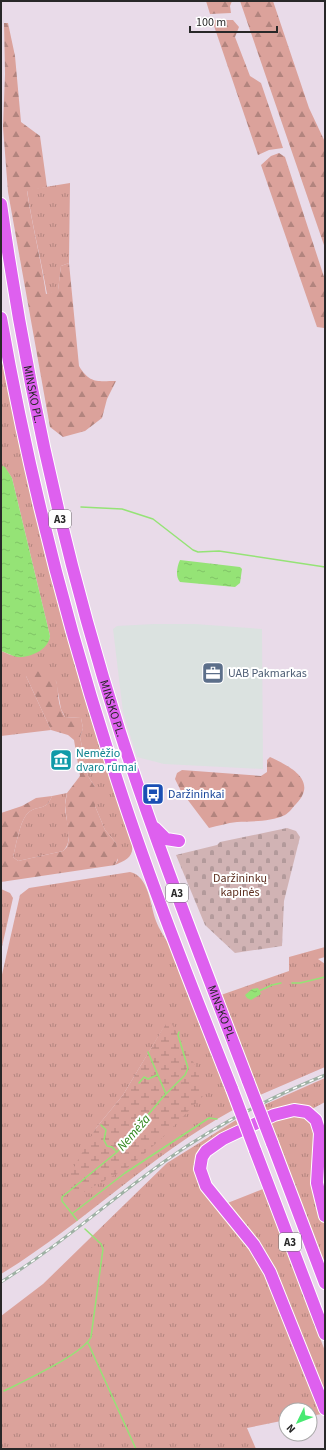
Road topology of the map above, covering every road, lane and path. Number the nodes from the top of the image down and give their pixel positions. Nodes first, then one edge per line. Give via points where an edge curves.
1 (1, 204) edge
2 (1, 318) edge
3 (153, 826) junction
4 (166, 866) junction
5 (325, 1216) edge
6 (325, 1283) edge
7 (325, 1334) edge
8 (325, 1409) edge

1 - 3 highway, MINSKO PL. / A3 via 45,459 101,670
2 - 7 highway, MINSKO PL. / A3, bridge via 35,490 77,650 111,760 182,963
3 - 4 highway, MINSKO PL. / A3
3 - 4 highway via 166,839 179,841 169,852
4 - 6 highway, MINSKO PL. / A3, bridge
5 - 8 highway via 317,1183 320,1133 316,1120 307,1112 294,1110 274,1115 223,1139 202,1157 200,1170 206,1186 254,1245 270,1272

